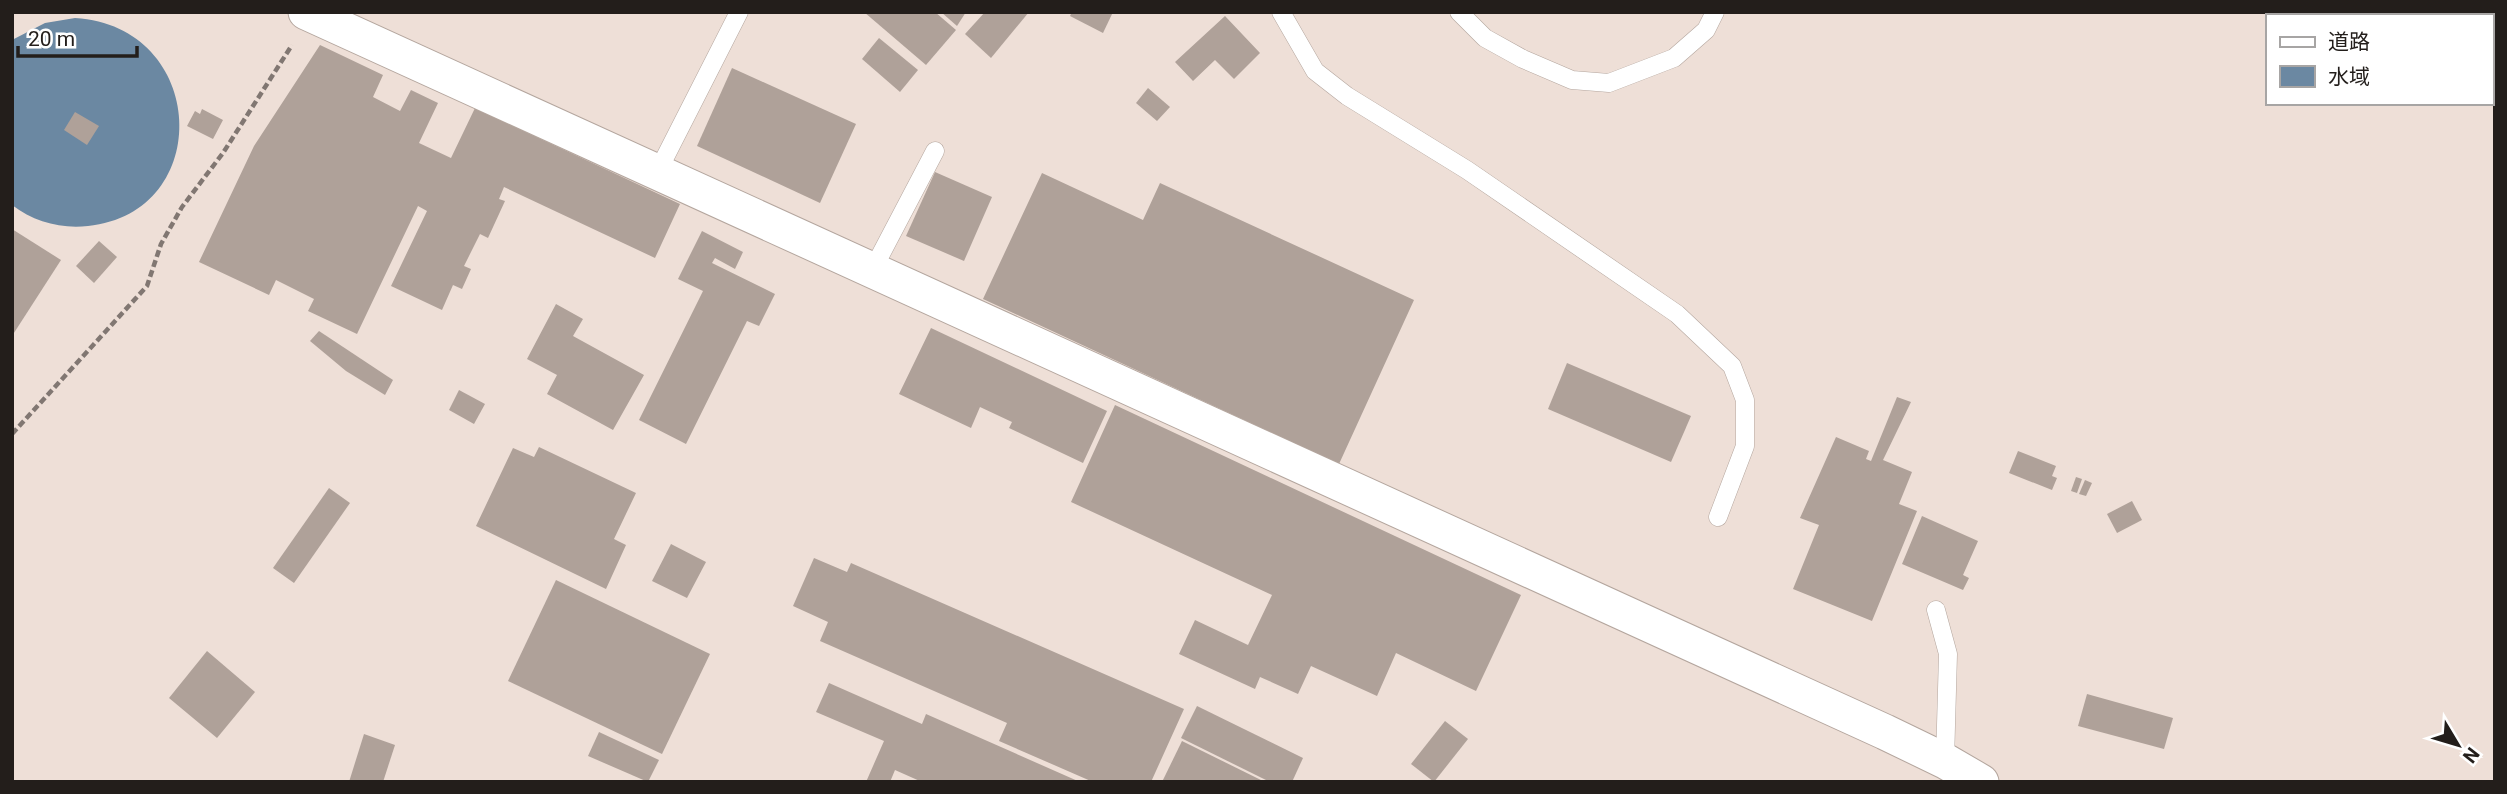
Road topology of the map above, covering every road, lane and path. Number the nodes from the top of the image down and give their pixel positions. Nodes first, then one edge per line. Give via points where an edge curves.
1 (739, 12) edge
2 (1281, 12) edge
3 (1459, 12) edge
4 (1715, 12) edge
5 (309, 14) edge
6 (935, 151) dead end
7 (657, 173) junction
8 (872, 271) junction
9 (12, 434) edge
10 (1718, 517) dead end
11 (1936, 610) dead end
12 (1944, 771) edge
13 (1981, 782) edge

1 - 7 lane
2 - 10 lane via 1315,71 1677,314 1732,366 1745,400 1745,446
3 - 4 lane via 1485,38 1522,59 1572,80 1609,83 1674,58 1706,30
5 - 7 street
5 - 9 path via 223,153 182,207 160,244 147,286
6 - 8 lane
7 - 8 street
8 - 12 street
11 - 12 lane via 1948,654
12 - 13 street

